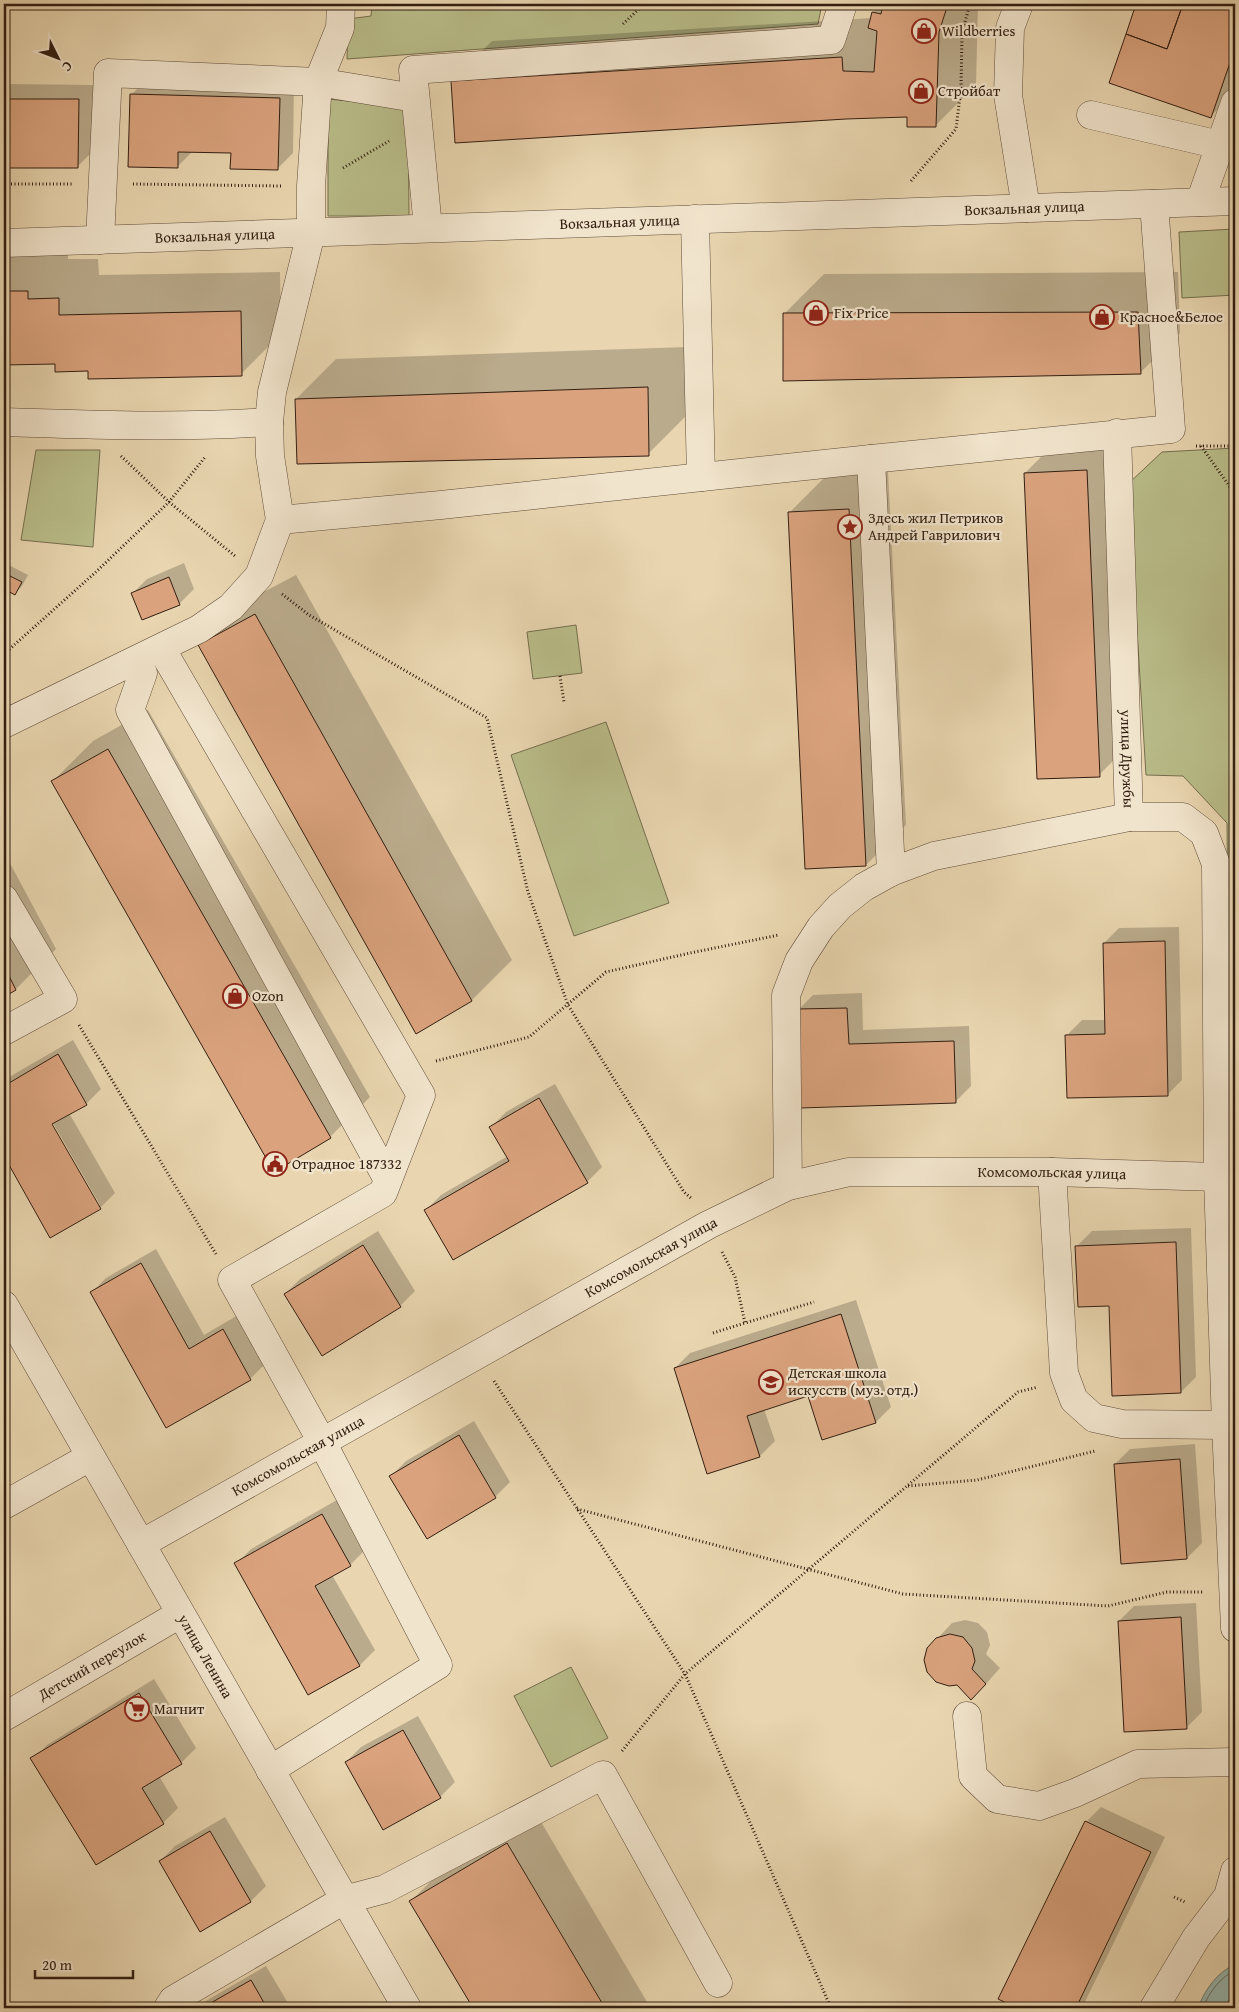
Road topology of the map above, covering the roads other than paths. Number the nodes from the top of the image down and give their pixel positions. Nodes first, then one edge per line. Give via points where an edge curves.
1 (341, 4) edge
2 (843, 4) edge
3 (1019, 4) edge
4 (318, 82) junction
5 (1235, 103) edge
6 (417, 111) junction
7 (1091, 115) dead end
8 (1220, 145) junction
9 (1235, 201) edge
10 (1200, 202) junction
11 (1154, 204) junction
12 (1026, 208) junction
13 (695, 220) junction
14 (428, 228) junction
15 (312, 233) junction
16 (100, 240) junction
17 (4, 243) edge
18 (4, 422) edge
19 (269, 422) junction
20 (1117, 433) junction
21 (871, 458) junction
22 (701, 476) junction
23 (280, 520) junction
24 (167, 659) junction
25 (135, 669) junction
26 (4, 724) edge
27 (1129, 816) junction
28 (891, 872) junction
29 (4, 899) edge
30 (4, 1031) edge
31 (1052, 1172) junction
32 (1218, 1177) junction
33 (387, 1178) junction
34 (788, 1186) junction
35 (8, 1322) edge
36 (1226, 1425) junction
37 (322, 1442) junction
38 (90, 1456) junction
39 (4, 1505) edge
40 (140, 1544) junction
41 (180, 1614) junction
42 (1235, 1628) edge
43 (967, 1716) dead end
44 (4, 1717) edge
45 (1235, 1762) edge
46 (270, 1770) junction
47 (1235, 1871) edge
48 (344, 1900) junction
49 (718, 1983) dead end
50 (168, 2008) edge
51 (407, 2008) edge
52 (1154, 2008) edge

1 - 4 street via 340,28
2 - 6 street via 831,40 413,70
3 - 12 street via 1010,28 1008,95
4 - 6 street
4 - 15 street via 311,186
4 - 16 street via 108,72
5 - 8 street
6 - 14 street
7 - 8 street
8 - 10 street
9 - 10 street, Вокзальная улица
10 - 11 street, Вокзальная улица
11 - 12 street, Вокзальная улица
11 - 20 street via 1171,429
12 - 13 street, Вокзальная улица
13 - 14 street, Вокзальная улица
13 - 22 street
14 - 15 street, Вокзальная улица
15 - 16 street, Вокзальная улица
15 - 19 street via 272,392
16 - 17 street, Вокзальная улица
18 - 19 street via 88,425
19 - 23 street via 270,456
20 - 21 street
20 - 27 street, улица Дружбы
21 - 22 street
21 - 28 street
22 - 23 street
23 - 24 street via 259,576 231,607 199,629
24 - 25 street
24 - 33 street via 421,1095
25 - 26 street
25 - 33 street via 130,710
27 - 28 street via 934,856
27 - 32 street, улица Дружбы via 1183,817 1204,833 1216,864
28 - 34 street via 840,906 799,961 786,994
29 - 30 street via 63,999
31 - 32 street, Комсомольская улица
31 - 34 street, Комсомольская улица via 850,1172
31 - 36 street via 1064,1373 1074,1400 1094,1418 1122,1424
32 - 36 street, улица Дружбы
33 - 37 street via 383,1192 232,1280
34 - 37 street, Комсомольская улица via 702,1214
35 - 38 street, улица Ленина
36 - 42 street, улица Дружбы
37 - 40 street, Комсомольская улица
37 - 46 street via 438,1664
38 - 39 street
38 - 40 street, улица Ленина
40 - 41 street, улица Ленина
41 - 44 street, Детский переулок
41 - 46 street, улица Ленина
43 - 45 street via 973,1776 997,1799 1039,1806 1075,1794 1138,1764
46 - 48 street, улица Ленина
47 - 52 street via 1228,1896 1196,1938
48 - 49 street via 385,1889 603,1775
48 - 50 street via 173,2000
48 - 51 street, улица Ленина

